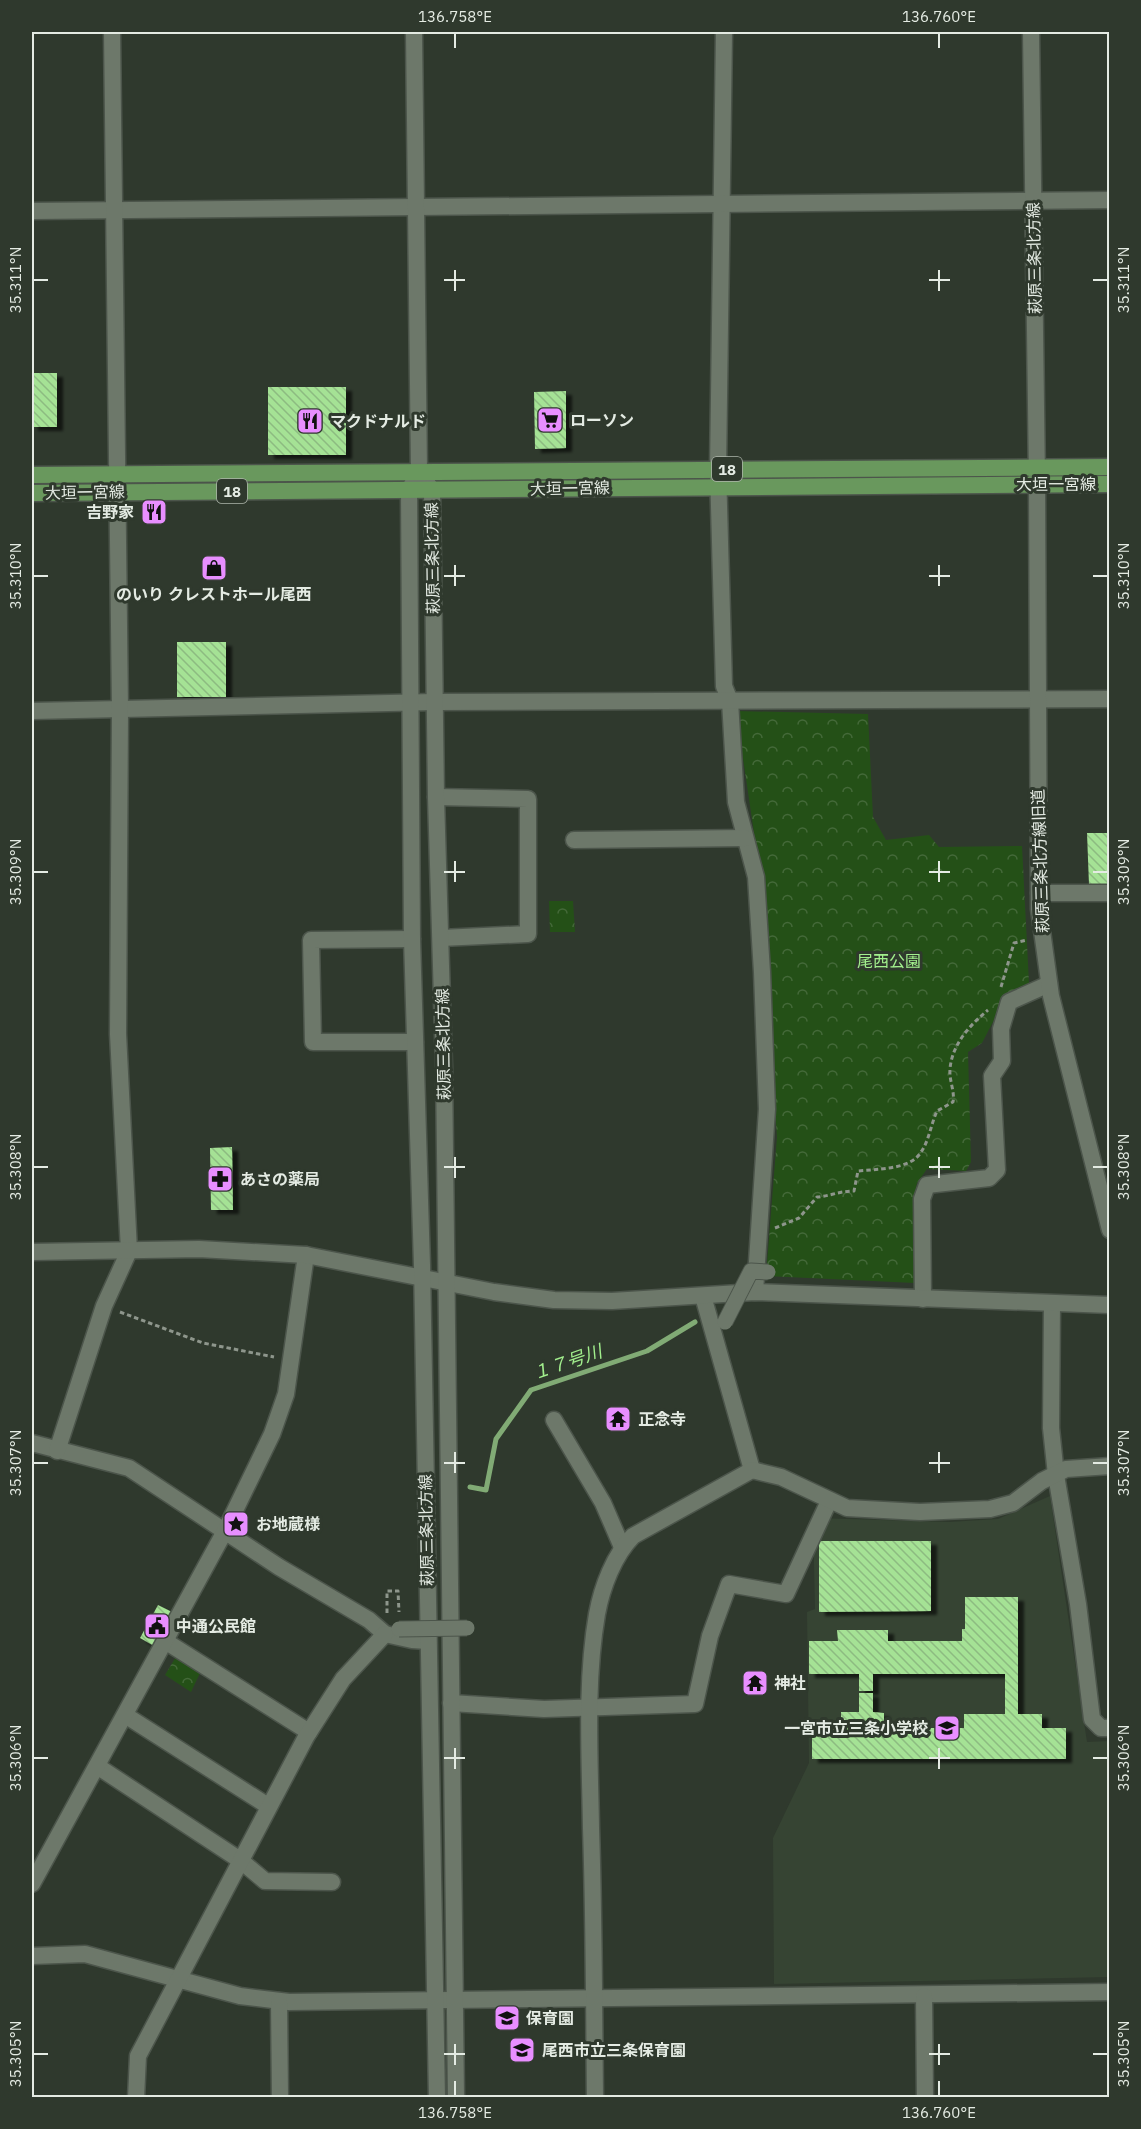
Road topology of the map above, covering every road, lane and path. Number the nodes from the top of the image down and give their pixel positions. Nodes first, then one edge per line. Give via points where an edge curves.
1 (112, 32) edge
2 (414, 32) edge
3 (724, 32) edge
4 (1030, 32) edge
5 (1110, 200) edge
6 (1033, 201) junction
7 (721, 204) junction
8 (414, 206) junction
9 (32, 210) edge
10 (114, 210) junction
11 (1110, 467) edge
12 (718, 470) junction
13 (419, 472) junction
14 (118, 473) junction
15 (32, 475) edge
16 (1037, 476) junction
17 (1110, 484) edge
18 (720, 488) junction
19 (409, 490) junction
20 (432, 490) junction
21 (118, 491) junction
22 (32, 493) edge
23 (1110, 699) edge
24 (730, 701) junction
25 (1037, 701) junction
26 (434, 702) junction
27 (411, 703) junction
28 (120, 710) junction
29 (32, 711) edge
30 (436, 797) junction
31 (745, 838) junction
32 (574, 840) dead end
33 (1039, 893) junction
34 (1110, 893) edge
35 (1043, 937) junction
36 (441, 938) junction
37 (412, 939) junction
38 (1049, 984) junction
39 (999, 994) dead end
40 (996, 1004) dead end
41 (415, 1042) junction
42 (1104, 1188) edge
43 (1110, 1230) edge
44 (768, 1232) dead end
45 (129, 1251) junction
46 (32, 1252) edge
47 (306, 1255) junction
48 (768, 1272) dead end
49 (422, 1277) junction
50 (445, 1281) junction
51 (755, 1292) junction
52 (703, 1296) junction
53 (923, 1299) junction
54 (1052, 1305) junction
55 (1110, 1305) edge
56 (104, 1306) junction
57 (725, 1322) dead end
58 (291, 1360) junction
59 (554, 1420) dead end
60 (32, 1443) edge
61 (57, 1451) junction
62 (1110, 1466) edge
63 (752, 1470) junction
64 (1056, 1475) junction
65 (829, 1501) junction
66 (225, 1532) junction
67 (622, 1547) junction
68 (390, 1627) junction
69 (467, 1628) dead end
70 (165, 1641) junction
71 (428, 1641) junction
72 (451, 1703) junction
73 (591, 1709) junction
74 (125, 1715) junction
75 (1110, 1728) edge
76 (309, 1732) junction
77 (97, 1766) junction
78 (268, 1806) junction
79 (240, 1860) junction
80 (332, 1882) dead end
81 (32, 1884) edge
82 (32, 1956) edge
83 (178, 1980) junction
84 (1110, 1992) edge
85 (924, 1996) junction
86 (593, 2000) junction
87 (279, 2001) junction
88 (435, 2001) junction
89 (455, 2001) junction
90 (136, 2097) edge
91 (280, 2097) edge
92 (437, 2097) edge
93 (456, 2097) edge
94 (595, 2097) edge
95 (925, 2097) edge

1 - 10 street
2 - 8 street
3 - 7 street
4 - 6 street, 萩原三条北方線
5 - 6 street
6 - 7 street
6 - 16 street, 萩原三条北方線
7 - 8 street
7 - 12 street
8 - 10 street
8 - 13 street
9 - 10 street
10 - 14 street
11 - 16 main road, 大垣一宮線 / 18
12 - 13 main road, 大垣一宮線 / 18
12 - 16 main road, 大垣一宮線 / 18
12 - 18 street
13 - 14 main road, 大垣一宮線 / 18
13 - 19 street, 萩原三条北方線
13 - 20 street, 萩原三条北方線
14 - 15 main road, 大垣一宮線 / 18
14 - 21 street
16 - 17 main road, 大垣一宮線 / 18
16 - 18 main road, 大垣一宮線 / 18
16 - 25 street, 萩原三条北方線旧道
18 - 20 main road, 大垣一宮線 / 18
18 - 24 street via 724,686
19 - 20 main road, 大垣一宮線 / 18
19 - 21 main road, 大垣一宮線 / 18
19 - 27 street, 萩原三条北方線
20 - 26 street, 萩原三条北方線
21 - 22 main road, 大垣一宮線 / 18
21 - 28 street
23 - 25 street
24 - 25 street
24 - 26 street
24 - 31 street via 736,802
25 - 33 street, 萩原三条北方線旧道
26 - 27 street
26 - 30 street, 萩原三条北方線
27 - 28 street
27 - 37 street, 萩原三条北方線
28 - 29 street
28 - 45 street via 118,1034
30 - 36 street, 萩原三条北方線
30 - 36 street via 528,799 528,934
31 - 32 street
31 - 51 street via 756,877 767,1109
33 - 34 street
33 - 35 street, 萩原三条北方線旧道
35 - 38 street, 萩原三条北方線旧道
35 - 39 path via 1014,943
36 - 50 street, 萩原三条北方線
37 - 41 street, 萩原三条北方線
37 - 41 street via 311,940 313,1042
38 - 42 street, 萩原三条北方線旧道
38 - 53 street via 1009,1002 1001,1029 1002,1061 992,1076 997,1170 989,1178 927,1185 922,1198
40 - 44 path via 971,1024 960,1040 950,1071 953,1102 937,1111 915,1160 858,1171 854,1191 835,1191 817,1197 799,1218
41 - 49 street, 萩原三条北方線
42 - 43 street, 萩原三条北方線旧道
45 - 46 street
45 - 47 street
45 - 56 street
47 - 49 street
47 - 58 street
48 - 57 street, bridge via 751,1271
49 - 50 street
49 - 71 street, 萩原三条北方線
50 - 52 street via 554,1300
50 - 72 street, 萩原三条北方線
51 - 52 street
51 - 53 street
52 - 63 street
53 - 54 street
54 - 55 street
54 - 64 street
56 - 58 path via 203,1343
56 - 61 street
58 - 66 street via 286,1394 272,1434
59 - 67 street via 603,1503
60 - 61 street
61 - 66 street via 129,1468
62 - 64 street via 1066,1469
63 - 65 street via 781,1477
63 - 67 street via 673,1512
64 - 65 street via 1013,1503 990,1509 876,1510 847,1508
64 - 75 street via 1092,1719 1101,1728
65 - 73 street via 786,1593 729,1584 710,1635 695,1704
66 - 68 street via 369,1620
66 - 70 street
67 - 73 street via 597,1612
68 - 68 path via 387,1591 398,1592
68 - 69 street, bridge
68 - 71 street
68 - 76 street via 343,1679
70 - 74 street
70 - 76 street
71 - 88 street, 萩原三条北方線
72 - 73 street
72 - 89 street, 萩原三条北方線
73 - 86 street
74 - 77 street
74 - 78 street
76 - 78 street
77 - 79 street
77 - 81 street
78 - 79 street
79 - 80 street via 265,1881
79 - 83 street
82 - 83 street via 85,1954
83 - 87 street via 240,1996
83 - 90 street via 138,2056
84 - 85 street
85 - 86 street
85 - 95 street
86 - 89 street
86 - 94 street
87 - 88 street
87 - 91 street
88 - 89 street
88 - 92 street, 萩原三条北方線
89 - 93 street, 萩原三条北方線

